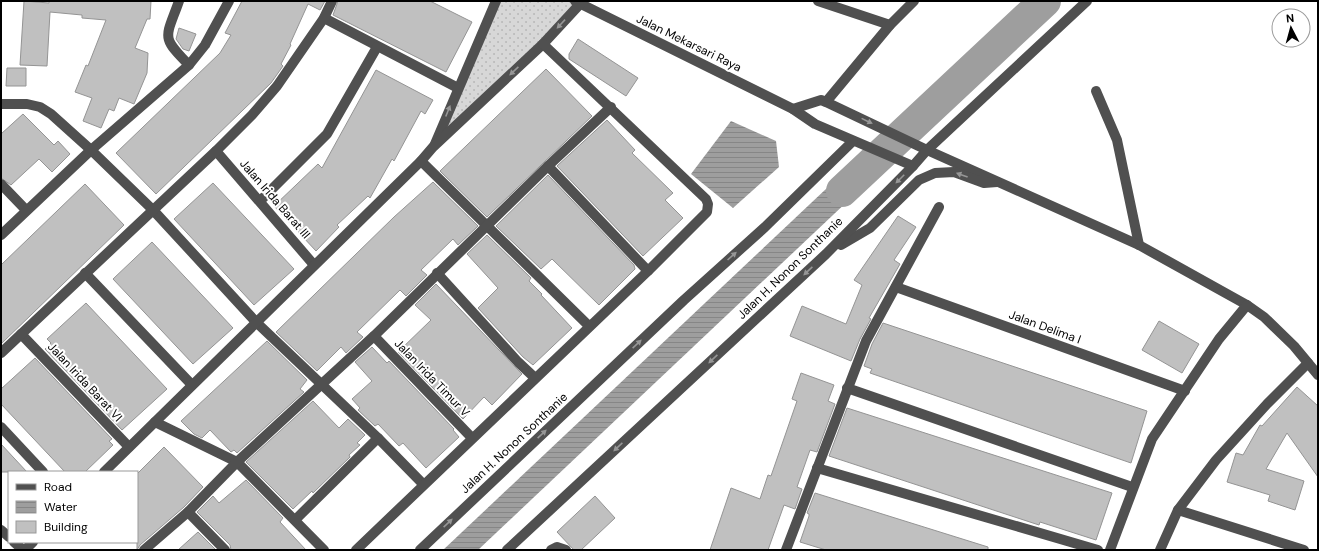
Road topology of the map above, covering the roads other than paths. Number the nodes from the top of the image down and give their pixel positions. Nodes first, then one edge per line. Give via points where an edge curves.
1 (180, 1) edge
2 (229, 1) edge
3 (332, 1) edge
4 (496, 1) edge
5 (818, 1) edge
6 (914, 1) edge
7 (1087, 1) edge
8 (577, 2) edge
9 (324, 18) junction
10 (890, 26) junction
11 (543, 44) junction
12 (377, 47) junction
13 (189, 65) junction
14 (458, 88) junction
15 (1096, 91) dead end
16 (829, 103) junction
17 (1, 104) edge
18 (611, 107) junction
19 (792, 109) junction
20 (858, 143) junction
21 (433, 147) junction
22 (923, 148) junction
23 (91, 150) junction
24 (216, 151) junction
25 (422, 161) junction
26 (548, 166) junction
27 (913, 166) junction
28 (999, 182) junction
29 (1, 184) edge
30 (260, 201) junction
31 (939, 207) dead end
32 (26, 210) junction
33 (152, 210) junction
34 (487, 226) junction
35 (1, 235) edge
36 (1139, 245) junction
37 (826, 254) junction
38 (314, 265) junction
39 (648, 271) junction
40 (85, 273) junction
41 (437, 273) junction
42 (896, 287) junction
43 (1247, 305) junction
44 (256, 322) junction
45 (589, 326) junction
46 (21, 334) junction
47 (374, 336) junction
48 (1, 353) edge
49 (1308, 363) junction
50 (1318, 375) edge
51 (535, 378) junction
52 (321, 384) junction
53 (192, 385) junction
54 (847, 388) junction
55 (1185, 391) junction
56 (155, 422) junction
57 (1, 427) edge
58 (378, 438) junction
59 (472, 438) junction
60 (129, 447) junction
61 (237, 462) junction
62 (817, 468) junction
63 (42, 471) edge
64 (105, 471) edge
65 (423, 484) junction
66 (1132, 487) junction
67 (1178, 510) junction
68 (188, 512) junction
69 (295, 520) junction
70 (15, 543) edge
71 (32, 543) edge
72 (24, 550) edge
73 (144, 550) edge
74 (226, 550) edge
75 (324, 550) edge
76 (356, 550) edge
77 (420, 550) edge
78 (507, 550) edge
79 (551, 550) edge
80 (566, 550) edge
81 (786, 550) edge
82 (1098, 550) edge
83 (1110, 550) edge
84 (1160, 550) edge
85 (1304, 550) edge

1 - 13 street via 168,39 170,46
2 - 13 street via 205,46
3 - 9 street
4 - 14 street
5 - 10 street
6 - 10 street
7 - 22 street, Jalan H. Nonon Sonthanie
8 -> 11 street
8 - 19 street, Jalan Mekarsari Raya
9 - 12 street
9 - 24 street via 277,86
10 - 16 street
11 - 18 street
11 -> 21 street
12 - 14 street
12 - 30 street via 327,134
13 - 23 street
21 -> 14 street
15 - 36 street via 1117,140
16 - 19 street via 821,100
16 -> 22 street
17 - 23 street via 40,107
18 - 26 street
18 - 39 street via 706,198 708,204 707,212
19 - 20 street, Jalan Mekarsari Raya via 815,124
20 - 27 street, Jalan Mekarsari Raya
77 -> 20 street, Jalan H. Nonon Sonthanie via 684,300
21 - 25 street
22 - 27 street, Jalan H. Nonon Sonthanie
22 - 28 street
23 - 32 street
23 - 33 street
24 - 30 street, Jalan Irida Barat III
24 - 33 street
25 - 34 street
25 - 38 street
26 - 34 street
26 - 39 street
27 -> 37 street, Jalan H. Nonon Sonthanie
28 - 36 street
28 -> 37 street via 984,183 954,172 935,174 919,180 870,228
29 - 32 street
30 - 38 street, Jalan Irida Barat III
31 - 42 street
32 - 35 street
33 - 40 street
33 - 44 street
34 - 41 street
34 - 45 street
36 - 43 street
37 -> 78 street, Jalan H. Nonon Sonthanie
38 - 44 street
39 - 45 street
40 - 46 street
40 - 53 street
41 - 47 street
41 - 51 street
42 - 54 street via 866,341
42 - 55 street, Jalan Delima I
43 - 49 street via 1264,317
43 - 55 street via 1219,339
44 - 52 street
44 - 53 street
45 - 51 street
46 - 48 street
46 - 60 street, Jalan Irida Barat VI
47 - 52 street
47 - 59 street, Jalan Irida Timur V
49 - 50 street
49 - 67 street via 1216,460
51 - 59 street
52 - 58 street
52 - 61 street
53 - 56 street
54 - 62 street
54 - 66 street
55 - 66 street via 1152,439
56 - 60 street
56 - 61 street
57 - 63 street
58 - 65 street
58 - 69 street
59 - 65 street
60 - 64 street
61 - 68 street
61 - 69 street
62 - 81 street
62 - 82 street
65 - 76 street
66 - 83 street
67 - 84 street
67 - 85 street
68 - 73 street
68 - 74 street
69 - 75 street
70 - 72 street
71 - 72 street
79 - 80 street via 557,547

